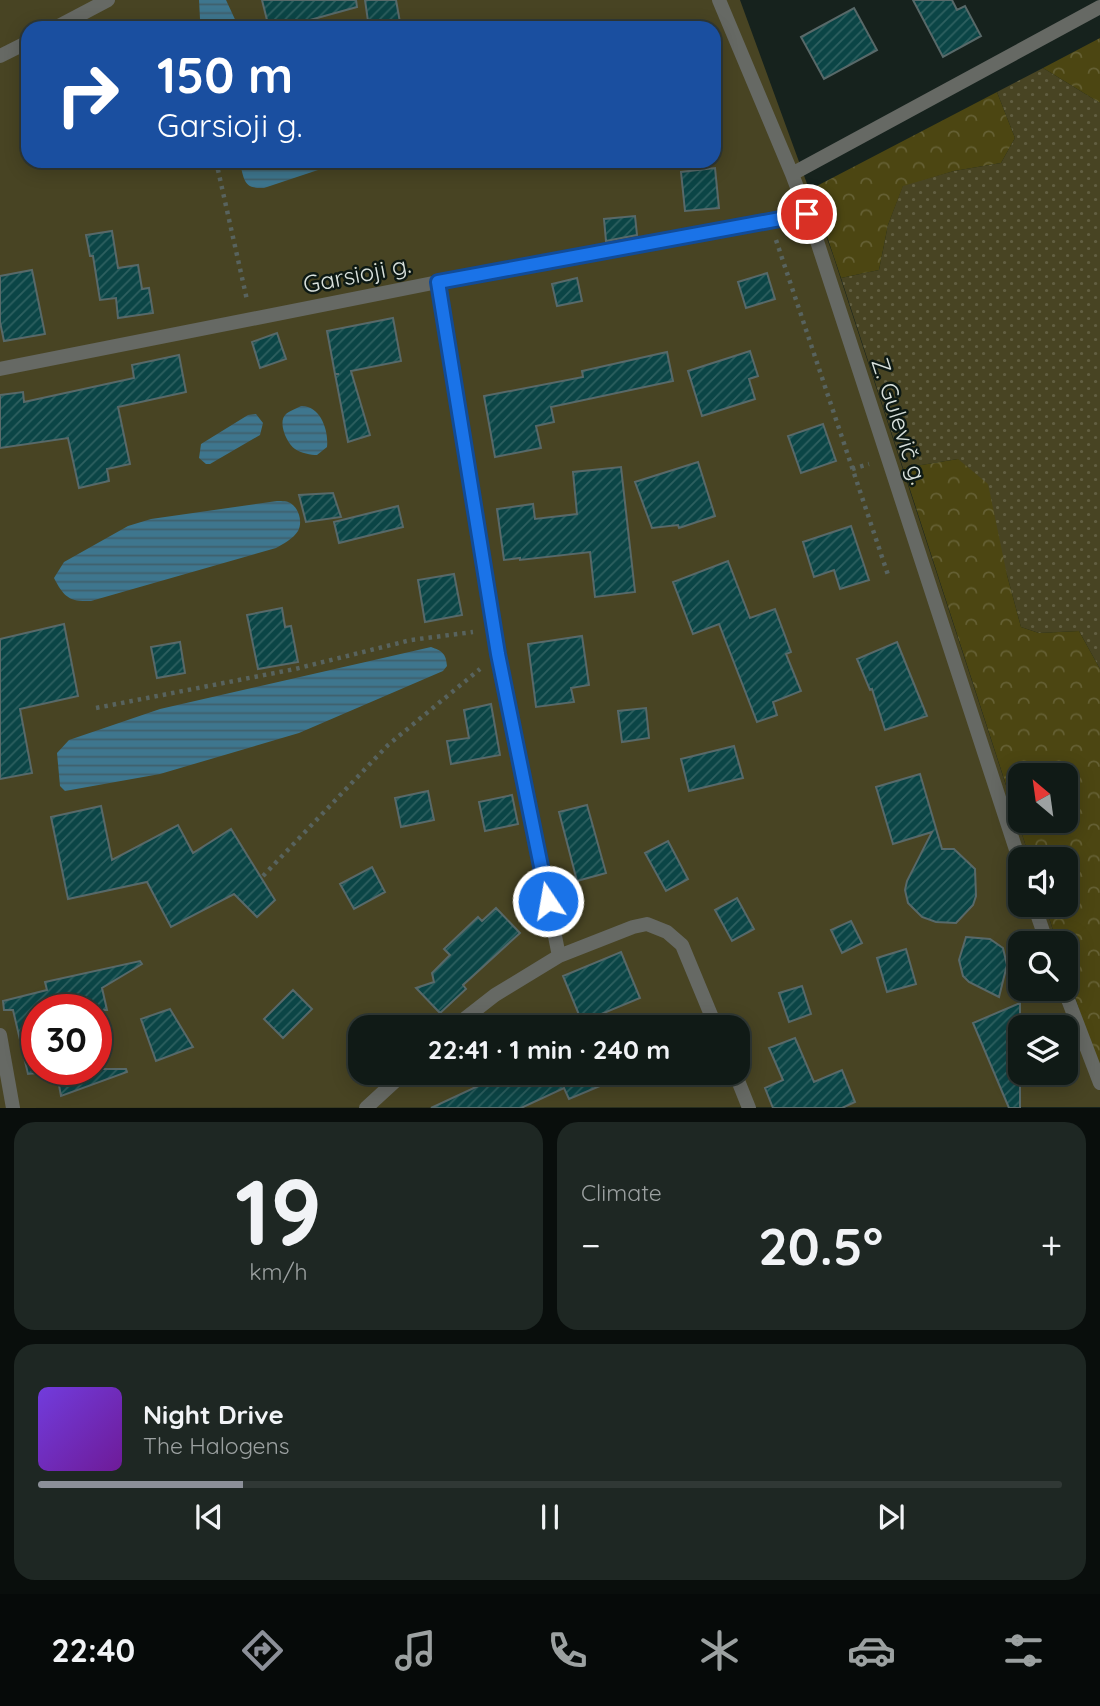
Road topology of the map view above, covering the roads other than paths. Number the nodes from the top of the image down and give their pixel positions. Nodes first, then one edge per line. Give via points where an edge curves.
1 (108, 0) edge
2 (719, 0) edge
3 (1100, 7) edge
4 (68, 21) edge
5 (21, 46) edge
6 (0, 57) edge
7 (792, 174) junction
8 (807, 214) junction
9 (438, 282) junction
10 (0, 369) edge
11 (1015, 847) edge
12 (559, 956) junction
13 (1069, 1001) edge
14 (469, 1015) edge
15 (711, 1015) edge
16 (0, 1035) edge
17 (1100, 1083) edge
18 (391, 1085) edge
19 (740, 1085) edge
20 (13, 1108) edge
21 (366, 1108) edge
22 (750, 1108) edge

1 - 4 street
2 - 7 street, Z. Gulevič g.
3 - 7 street
5 - 6 street
7 - 8 street, Z. Gulevič g.
8 - 9 street, Garsioji g.
8 - 11 street, Z. Gulevič g.
9 - 10 street, Garsioji g.
9 - 12 street via 498,654
12 - 14 street
12 - 15 street via 647,924 682,945
13 - 17 street
16 - 20 street
18 - 21 street
19 - 22 street

